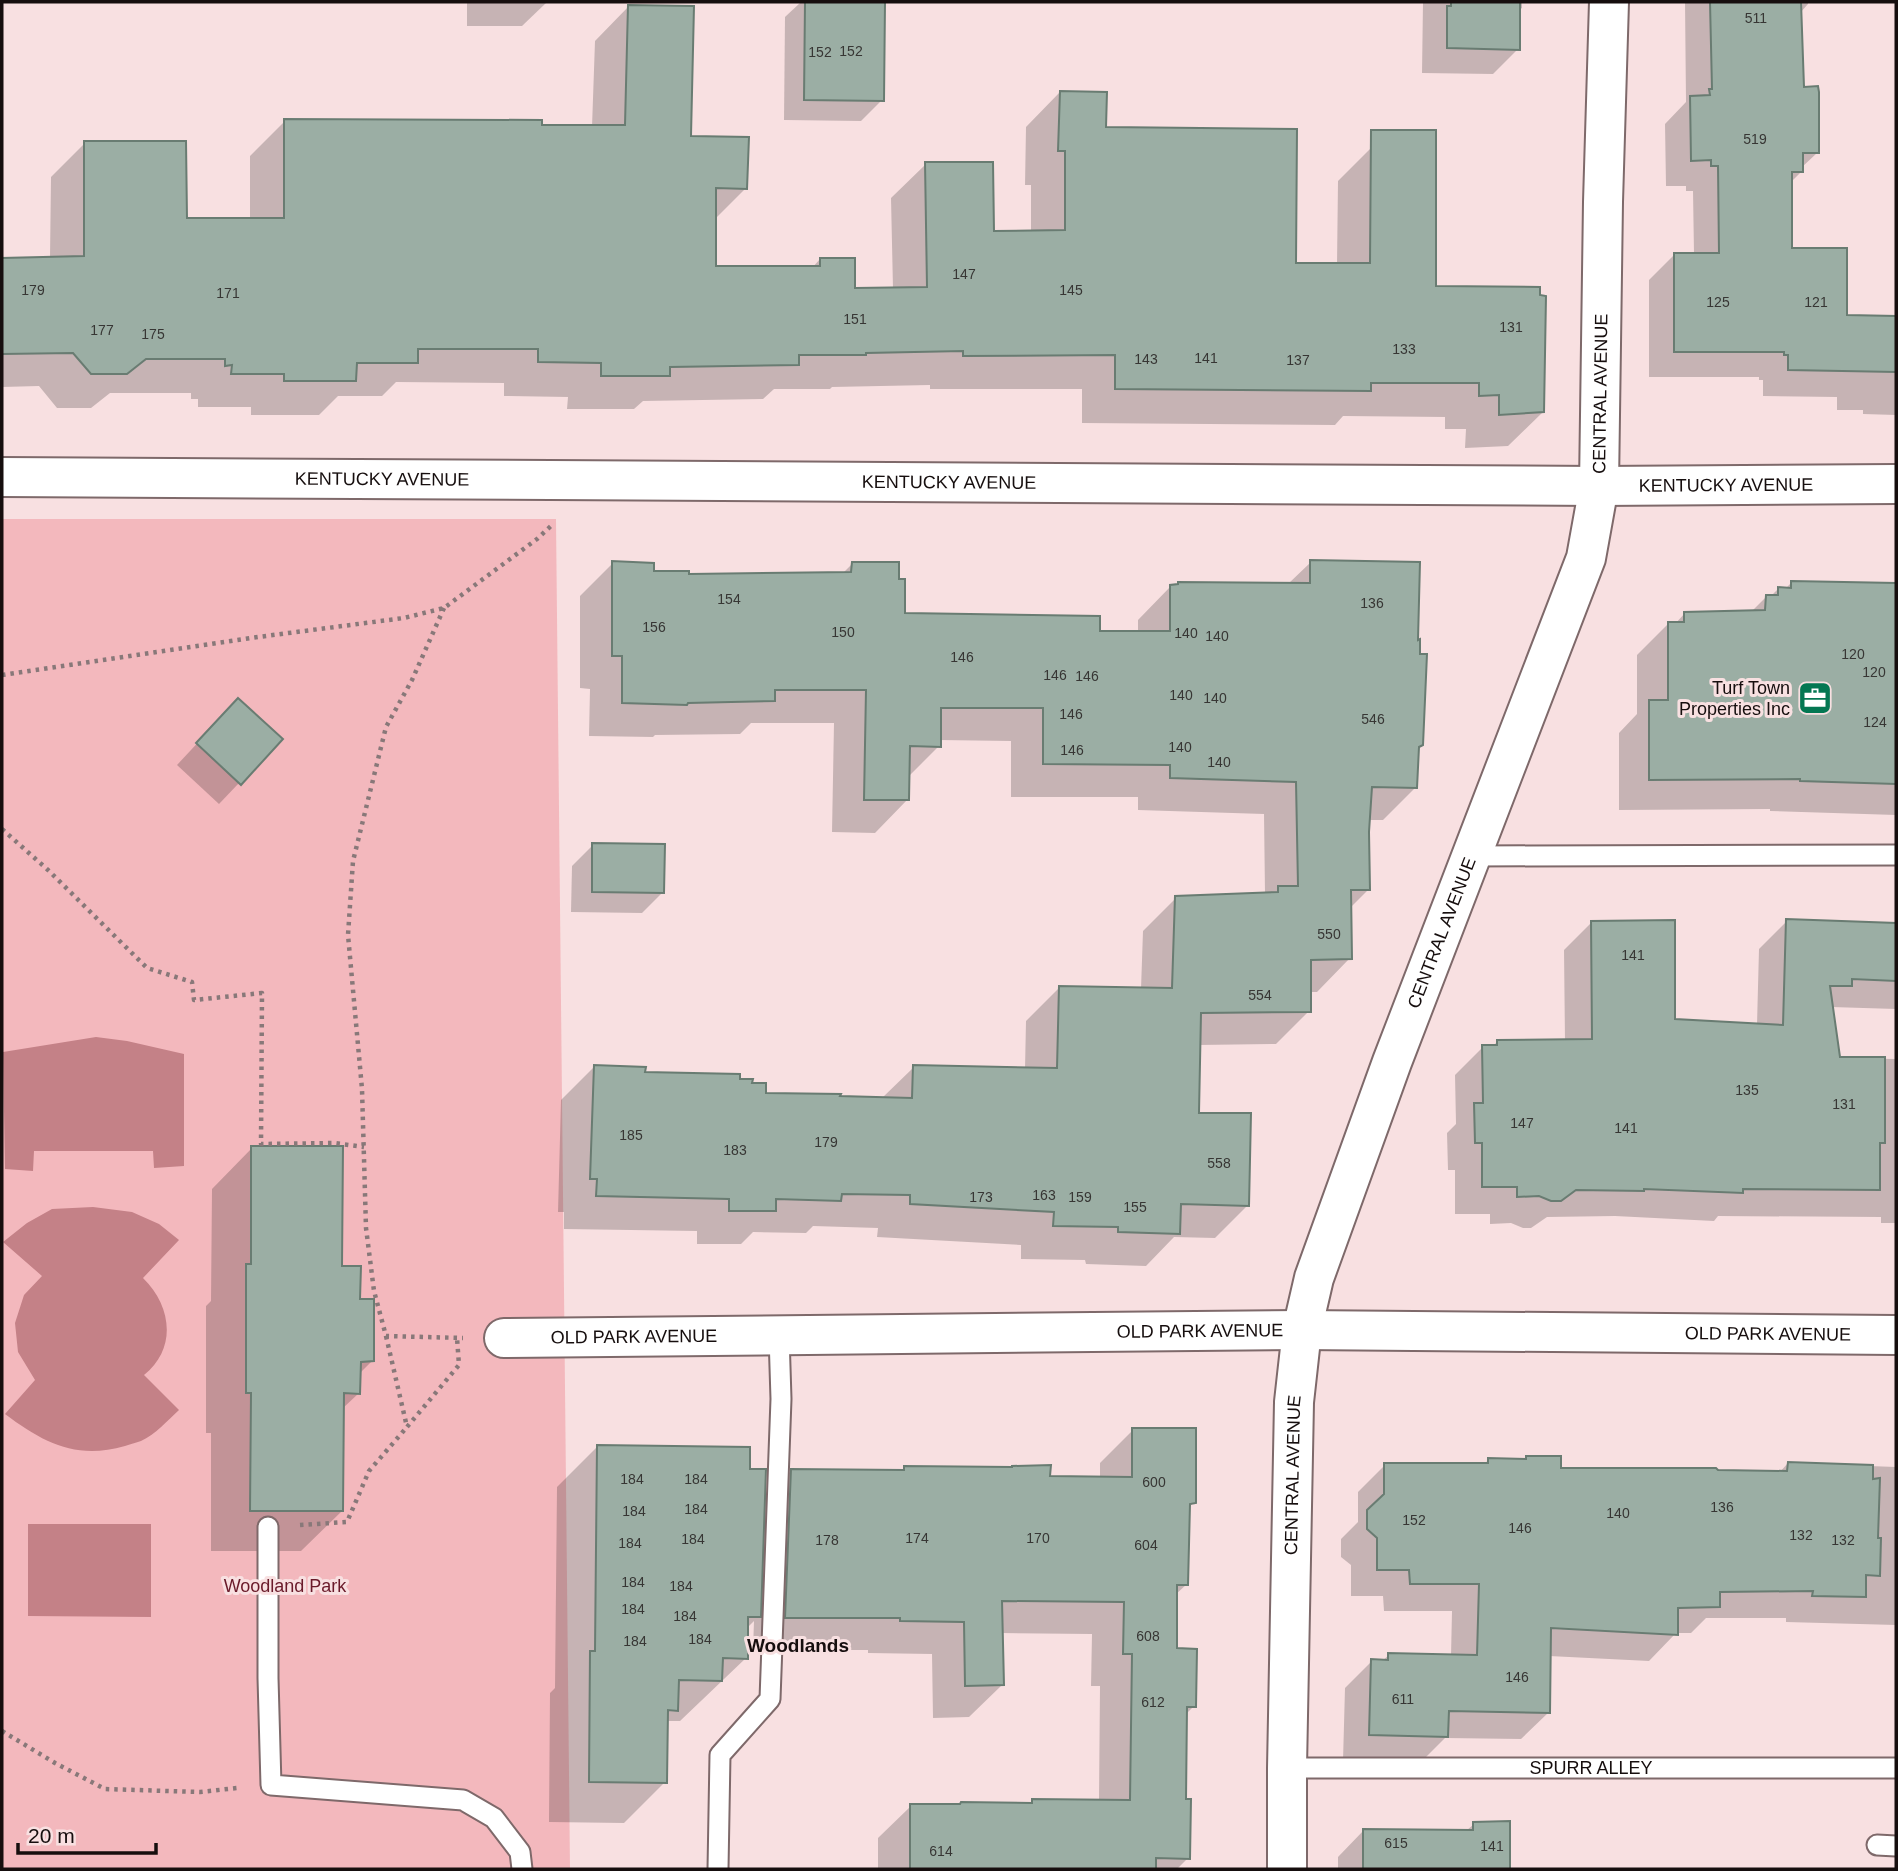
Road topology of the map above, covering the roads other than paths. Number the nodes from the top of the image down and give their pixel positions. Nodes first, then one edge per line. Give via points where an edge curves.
1 (1609, 2) edge
2 (2, 477) edge
3 (1896, 484) edge
4 (1599, 486) junction
5 (1896, 855) edge
6 (1471, 856) junction
7 (1302, 1330) junction
8 (779, 1335) junction
9 (1896, 1335) edge
10 (504, 1338) road end
11 (268, 1527) road end
12 (1287, 1768) junction
13 (1896, 1768) edge
14 (522, 1869) edge
15 (718, 1869) edge
16 (1287, 1869) edge

1 - 4 street, CENTRAL AVENUE
2 - 4 street, KENTUCKY AVENUE
3 - 4 street, KENTUCKY AVENUE
4 - 6 street, CENTRAL AVENUE via 1586,558
5 - 6 lane
6 - 7 street, CENTRAL AVENUE via 1314,1278
7 - 8 street, OLD PARK AVENUE
7 - 9 street, OLD PARK AVENUE
7 - 12 street, CENTRAL AVENUE via 1294,1402
8 - 10 street, OLD PARK AVENUE
8 - 15 lane via 781,1399 770,1699 720,1755
11 - 14 lane via 271,1785 463,1800 494,1818 520,1852
12 - 13 lane, SPURR ALLEY
12 - 16 street, CENTRAL AVENUE

